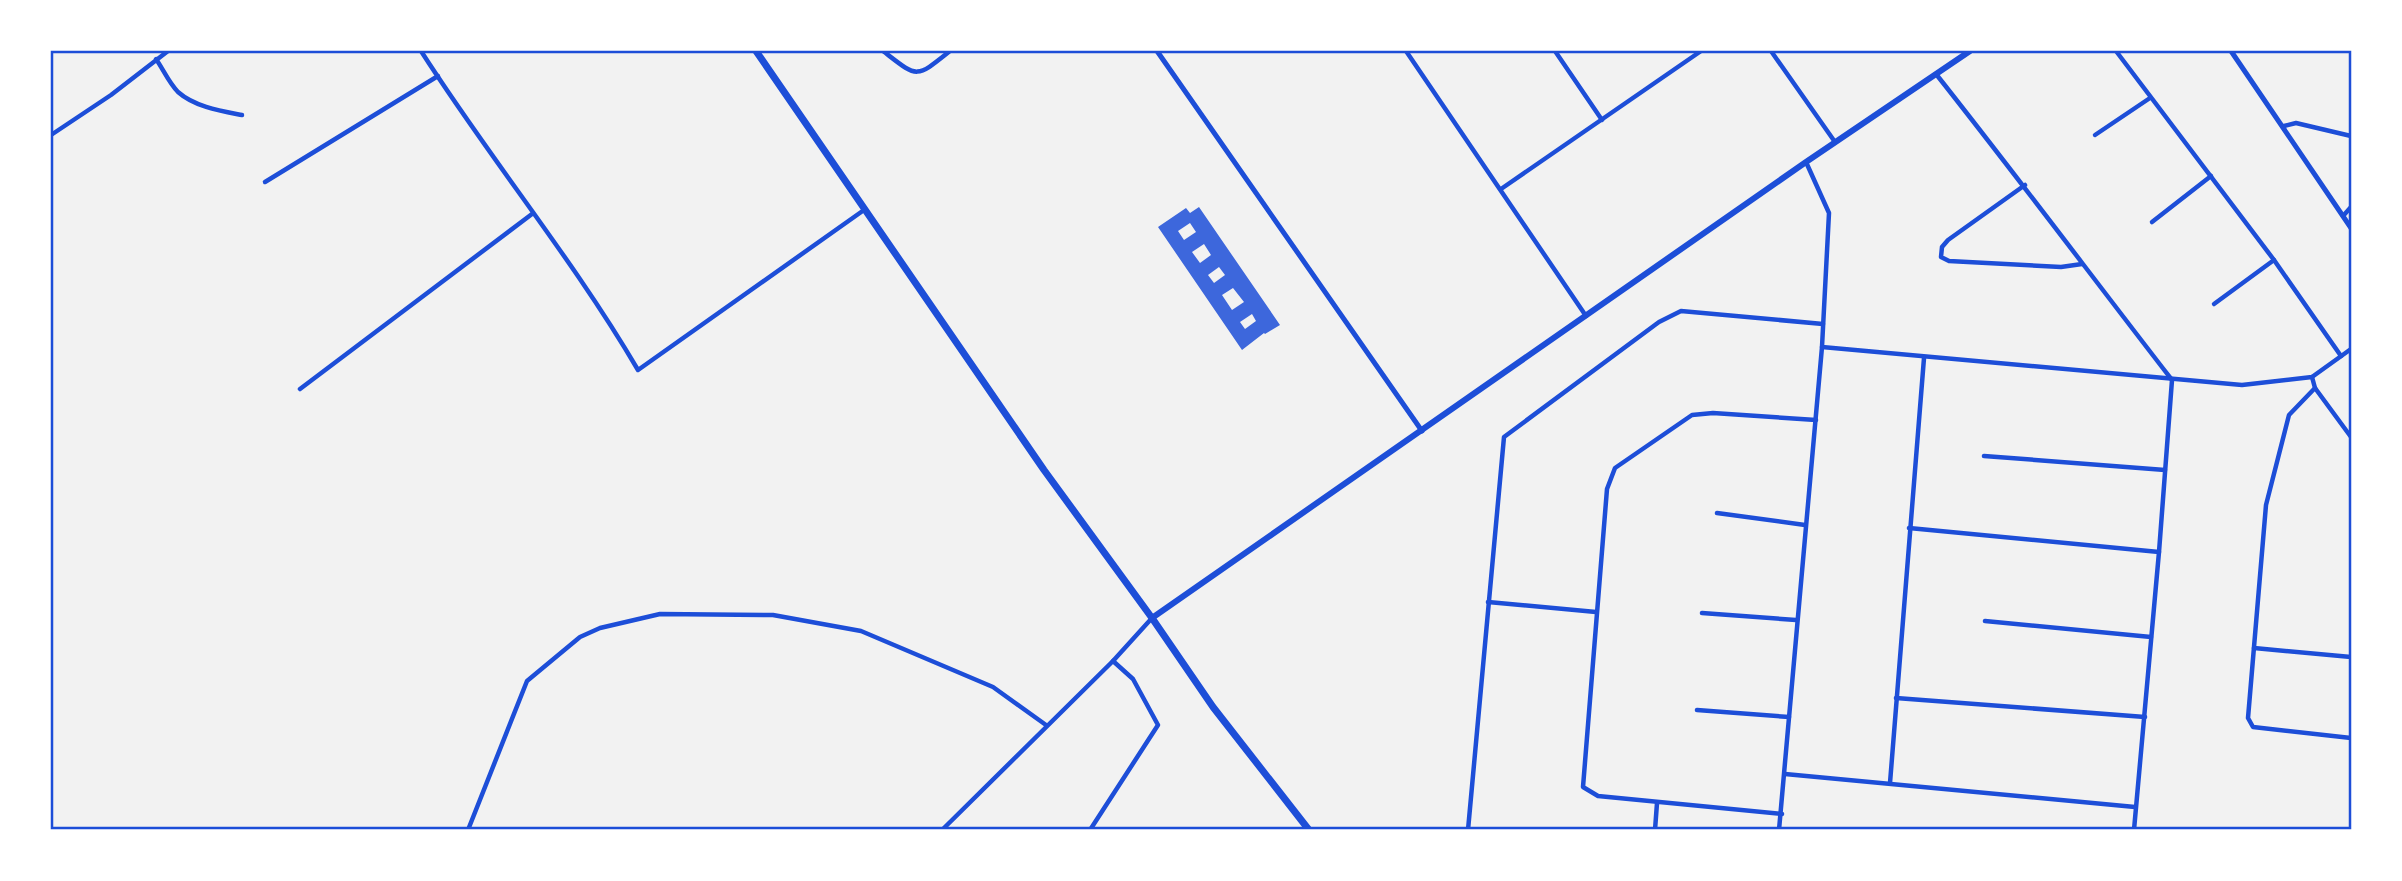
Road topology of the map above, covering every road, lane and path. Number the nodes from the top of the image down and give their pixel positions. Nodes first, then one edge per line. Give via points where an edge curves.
1 (168, 51) edge
2 (421, 51) edge
3 (756, 51) edge
4 (883, 51) edge
5 (950, 51) edge
6 (1157, 51) edge
7 (1406, 51) edge
8 (1555, 51) edge
9 (1701, 51) edge
10 (1770, 51) edge
11 (1970, 51) edge
12 (2116, 51) edge
13 (2231, 51) edge
14 (156, 59) junction
15 (1936, 74) junction
16 (438, 76) junction
17 (2150, 98) junction
18 (242, 115) dead end
19 (1602, 120) junction
20 (2284, 126) junction
21 (51, 135) edge
22 (2095, 135) dead end
23 (2351, 136) edge
24 (1835, 142) junction
25 (1806, 162) junction
26 (2211, 176) junction
27 (265, 182) dead end
28 (2025, 185) junction
29 (1501, 189) junction
30 (2351, 207) edge
31 (864, 210) junction
32 (532, 214) junction
33 (2343, 216) junction
34 (2152, 222) dead end
35 (2351, 228) edge
36 (2274, 260) junction
37 (2082, 264) junction
38 (2214, 304) dead end
39 (1586, 316) junction
40 (1823, 324) junction
41 (1822, 347) junction
42 (2351, 349) edge
43 (2341, 356) junction
44 (1924, 358) junction
45 (2312, 377) junction
46 (2172, 380) junction
47 (2315, 388) junction
48 (300, 389) dead end
49 (1816, 420) junction
50 (1422, 431) junction
51 (2351, 437) edge
52 (1984, 456) dead end
53 (2165, 470) junction
54 (1717, 513) dead end
55 (1805, 525) junction
56 (1909, 528) junction
57 (2160, 552) junction
58 (1488, 602) junction
59 (1596, 612) junction
60 (1702, 613) dead end
61 (1152, 618) junction
62 (1796, 620) junction
63 (1985, 621) dead end
64 (2151, 637) junction
65 (2254, 648) junction
66 (2351, 657) edge
67 (1113, 661) junction
68 (1896, 698) junction
69 (1697, 710) dead end
70 (2145, 717) junction
71 (1789, 718) junction
72 (1046, 725) junction
73 (2351, 738) edge
74 (1785, 774) junction
75 (1890, 783) junction
76 (1657, 803) junction
77 (2135, 807) junction
78 (1782, 814) junction
79 (468, 830) edge
80 (942, 830) edge
81 (1090, 830) edge
82 (1308, 830) edge
83 (1468, 830) edge
84 (1655, 830) edge
85 (1779, 830) edge
86 (2134, 830) edge

1 - 14 street
2 - 16 street
3 - 31 main road
4 - 5 street via 916,73 924,72
6 - 50 street
7 - 29 street
8 - 19 street
9 - 19 street
10 - 24 street
11 - 15 main road
12 - 17 street
13 - 20 street
14 - 18 street via 177,91 190,101
14 - 21 street
15 - 24 main road
15 - 28 street
16 - 27 street
16 - 32 street
17 - 22 street
17 - 26 street
19 - 29 street
20 - 23 street via 2296,123
20 - 33 street
24 - 25 main road
25 - 39 main road
25 - 40 street via 1829,213
26 - 34 street
26 - 36 street
28 - 37 street
28 - 37 street via 1948,240 1941,257 2061,267
29 - 39 street
30 - 33 street
31 - 32 street via 638,370 612,325
31 - 61 main road
32 - 48 street
33 - 35 street
36 - 38 street
36 - 43 street
37 - 46 street
39 - 50 main road
40 - 41 street
40 - 58 street via 1681,312 1659,322 1504,437
41 - 44 street
41 - 49 street
42 - 43 street
43 - 45 street
44 - 46 street
44 - 56 street
45 - 46 street via 2242,385
45 - 47 street
46 - 53 street
47 - 51 street
47 - 65 street via 2289,415 2266,505
49 - 55 street
49 - 59 street via 1692,415 1615,468 1607,489
50 - 61 main road
52 - 53 street
53 - 57 street
54 - 55 street
55 - 62 street
56 - 57 street
56 - 68 street
57 - 64 street
58 - 59 street
58 - 83 street
59 - 76 street via 1583,787 1598,796
60 - 62 street
61 - 67 street
61 - 82 main road via 1213,707
62 - 71 street
63 - 64 street
64 - 70 street
65 - 66 street
65 - 73 street via 2248,718 2253,727
67 - 72 street
67 - 81 street via 1133,679 1158,725
68 - 70 street
68 - 75 street
69 - 71 street
70 - 77 street
71 - 74 street
72 - 79 street via 993,687 861,631 773,615 660,614 580,637 527,681
72 - 80 street
74 - 75 street
74 - 78 street
75 - 77 street
76 - 78 street
76 - 84 street
77 - 86 street
78 - 85 street

